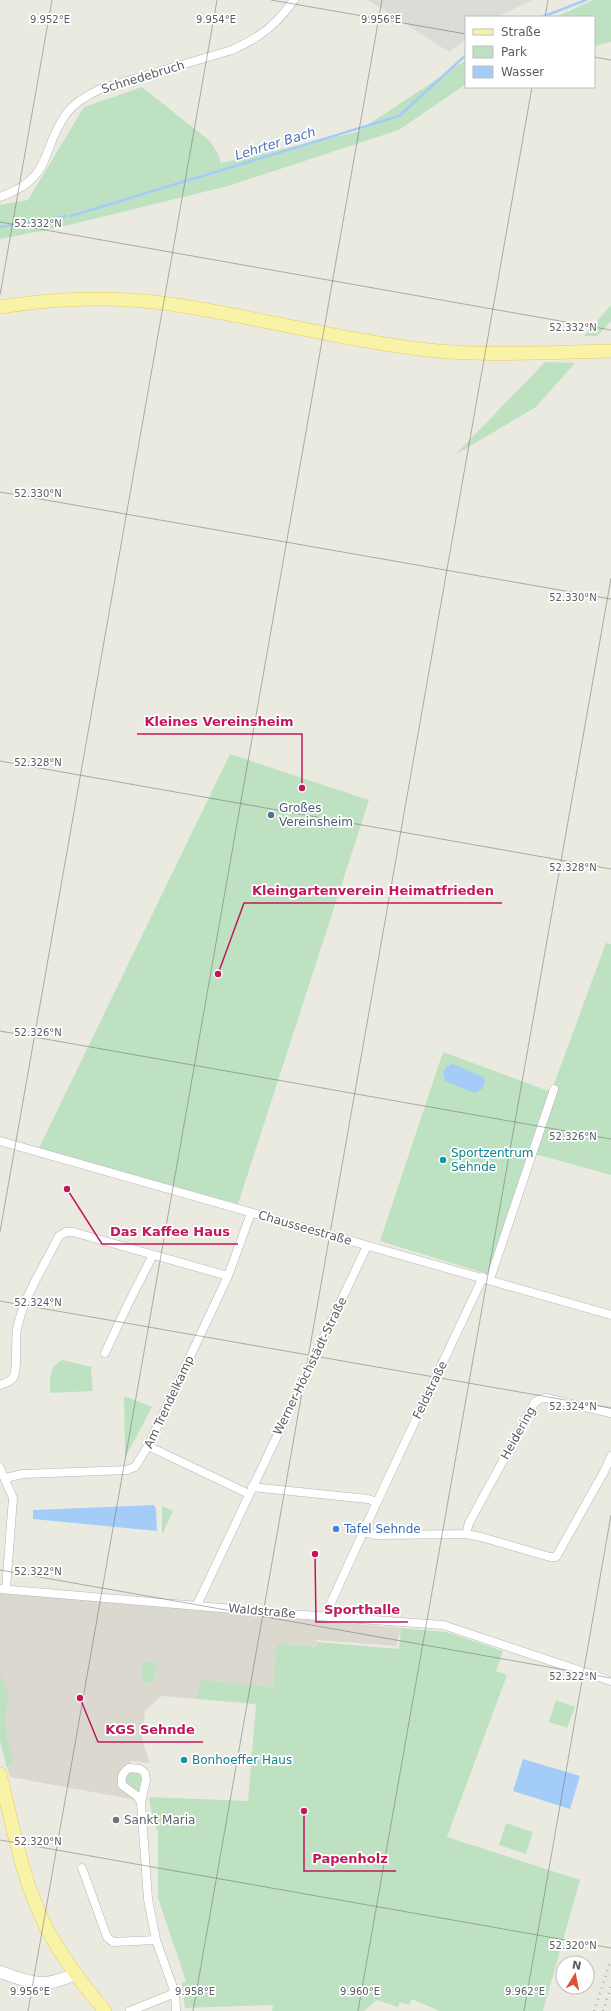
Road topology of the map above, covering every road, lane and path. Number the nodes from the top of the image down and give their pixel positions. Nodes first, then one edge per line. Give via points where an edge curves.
1 (294, 0) edge
2 (0, 197) edge
3 (0, 307) edge
4 (611, 351) edge
5 (554, 1089) dead end
6 (0, 1141) edge
7 (251, 1213) junction
8 (367, 1246) junction
9 (153, 1255) junction
10 (228, 1276) junction
11 (487, 1278) junction
12 (611, 1315) edge
13 (105, 1353) dead end
14 (0, 1385) edge
15 (611, 1413) edge
16 (148, 1446) junction
17 (611, 1456) edge
18 (0, 1468) edge
19 (5, 1478) junction
20 (251, 1490) junction
21 (377, 1502) junction
22 (364, 1532) junction
23 (466, 1534) junction
24 (3, 1589) edge
25 (197, 1605) junction
26 (327, 1617) junction
27 (611, 1681) edge
28 (0, 1774) edge
29 (141, 1802) dead end
30 (82, 1868) dead end
31 (156, 1940) junction
32 (0, 1972) edge
33 (75, 1974) junction
34 (175, 1993) junction
35 (105, 2011) edge
36 (130, 2011) edge
37 (176, 2011) edge

1 - 2 street, Schnedebruch via 281,18 252,41 232,50 100,89 80,100 66,114 57,129 43,166 35,176 26,185
3 - 4 main road via 78,299 125,300 170,304 419,349 496,354
5 - 11 street, Feldstraße
6 - 7 street, Chausseestraße
7 - 8 street, Chausseestraße
7 - 10 street, Am Trendelkamp
8 - 11 street, Chausseestraße
8 - 20 street, Werner-Höchstädt-Straße
9 - 10 street
9 - 13 street
9 - 14 street via 73,1232 59,1236 20,1315 14,1377
10 - 16 street, Am Trendelkamp
11 - 12 street, Chausseestraße
11 - 21 street, Feldstraße
15 - 23 street, Heidering via 546,1398 535,1402 469,1523
16 - 19 street, Am Trendelkamp via 135,1467 127,1470 23,1474
16 - 20 street
17 - 23 street via 602,1477 556,1557
18 - 19 street
19 - 24 street via 13,1498
20 - 21 street via 318,1494
20 - 25 street, Werner-Höchstädt-Straße
21 - 22 street, Feldstraße
22 - 23 street via 376,1535
22 - 26 street, Feldstraße via 329,1607
24 - 25 street, Waldstraße
25 - 26 street, Waldstraße
26 - 27 street, Waldstraße via 443,1625
28 - 33 main road via 27,1880 37,1907
29 - 31 street via 148,1899
30 - 31 street via 107,1937 114,1942
31 - 34 street
32 - 33 main road via 33,1983 47,1984
33 - 35 main road
34 - 36 street
34 - 37 street

